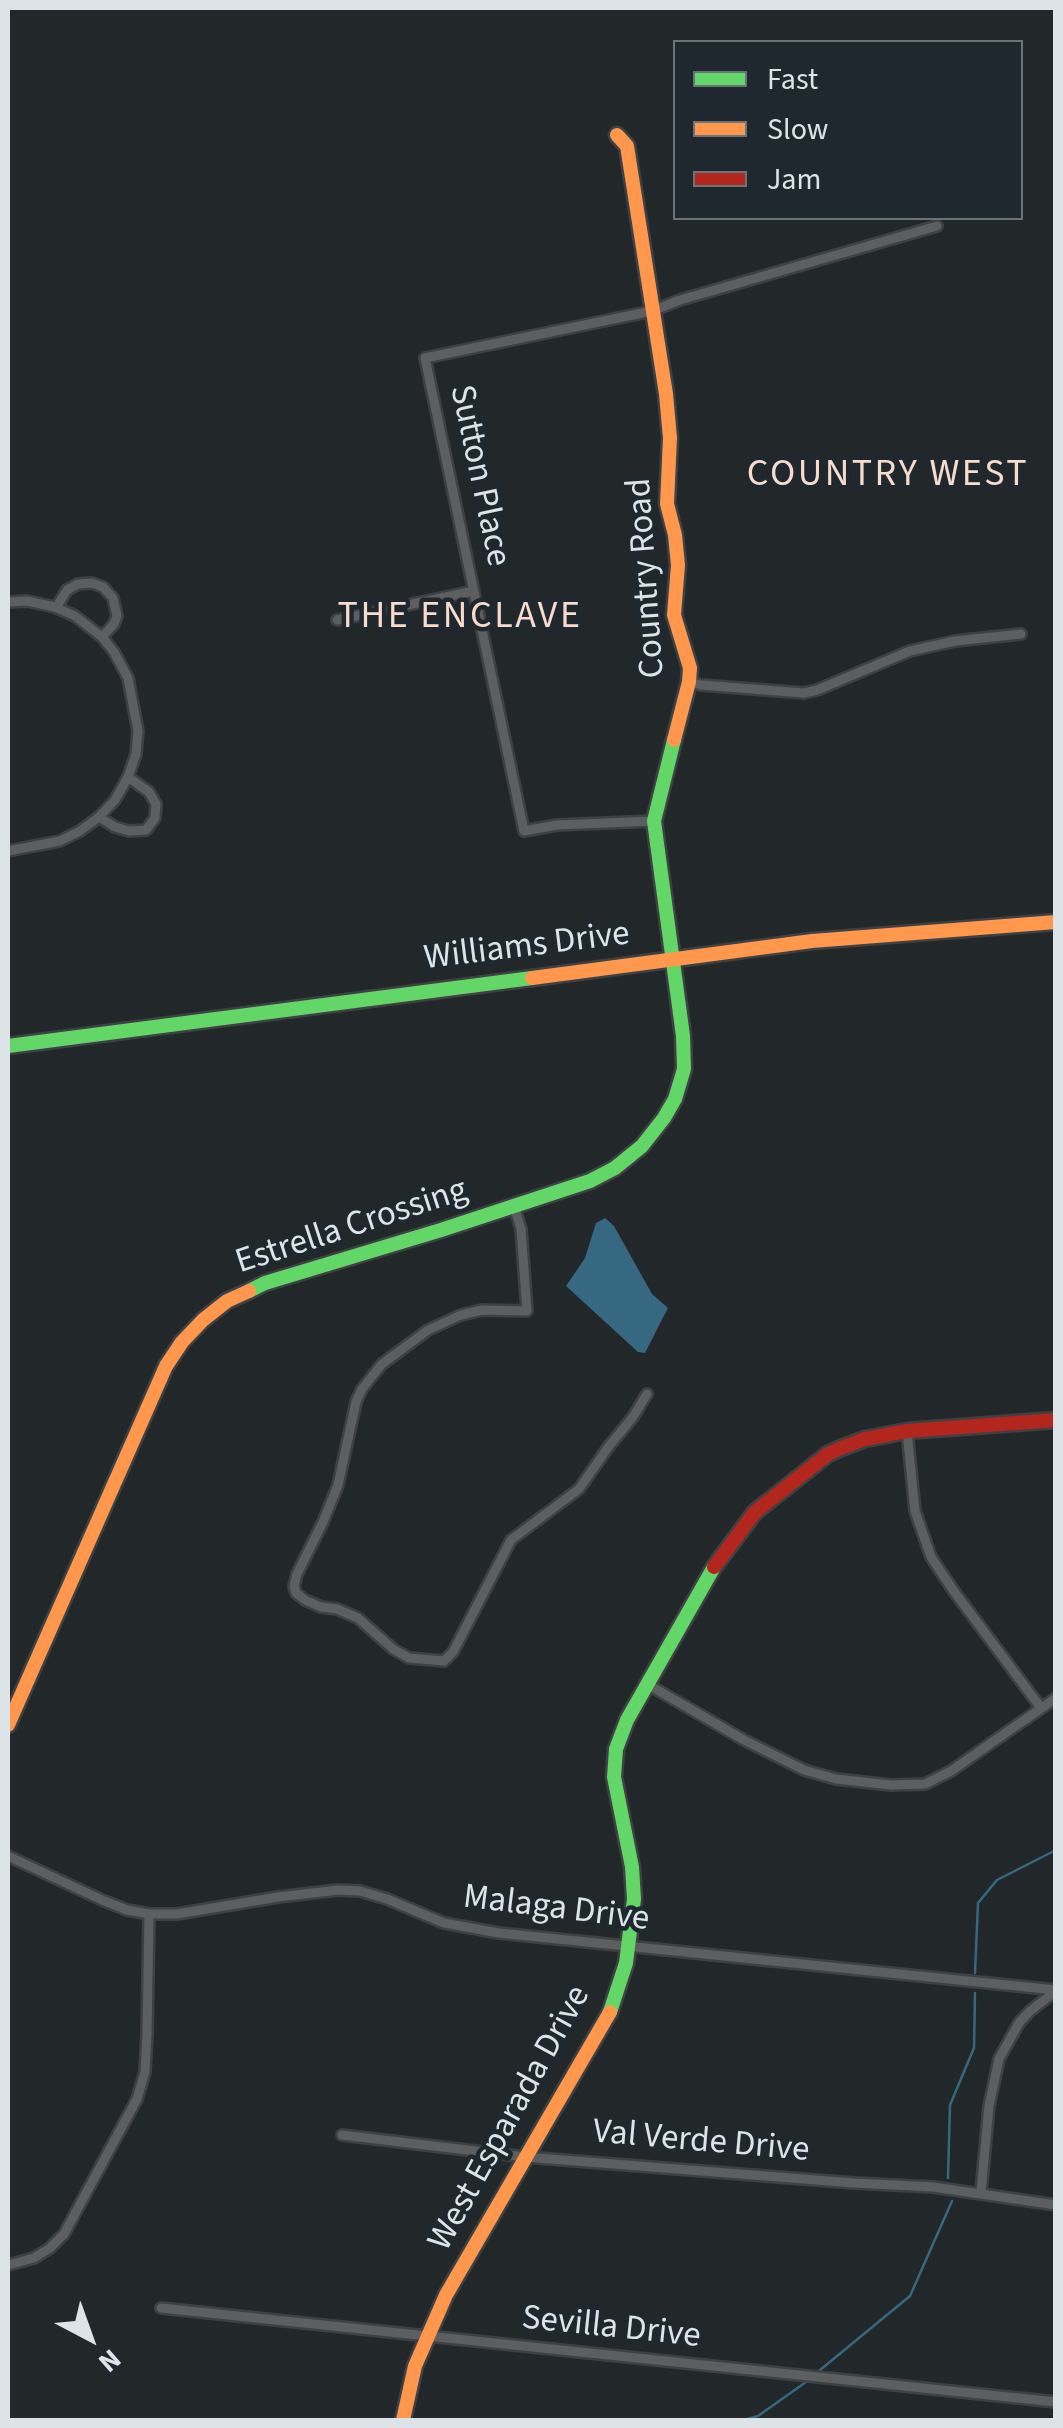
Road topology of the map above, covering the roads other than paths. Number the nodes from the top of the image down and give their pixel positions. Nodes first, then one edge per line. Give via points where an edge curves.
1 (617, 135) dead end
2 (937, 226) dead end
3 (652, 311) junction
4 (474, 591) junction
5 (8, 602) edge
6 (56, 608) junction
7 (337, 620) dead end
8 (1022, 634) dead end
9 (102, 637) junction
10 (689, 682) junction
11 (128, 777) junction
12 (99, 817) junction
13 (654, 821) junction
14 (8, 839) edge
15 (8, 851) edge
16 (1056, 922) edge
17 (671, 959) junction
18 (8, 1046) edge
19 (514, 1206) junction
20 (647, 1394) dead end
21 (1056, 1420) edge
22 (908, 1431) junction
23 (646, 1684) junction
24 (1056, 1698) edge
25 (1041, 1708) junction
26 (8, 1725) edge
27 (8, 1856) edge
28 (149, 1914) junction
29 (628, 1948) junction
30 (1056, 1991) edge
31 (342, 2135) dead end
32 (525, 2157) junction
33 (981, 2192) junction
34 (1056, 2205) edge
35 (8, 2266) edge
36 (161, 2308) dead end
37 (427, 2336) junction
38 (1056, 2402) edge
39 (404, 2420) edge

1 - 3 street, Country Road via 627,146
2 - 3 street
3 - 4 street, Sutton Place via 424,358
3 - 10 street, Country Road via 670,421 668,504 678,565 674,616
4 - 7 street
4 - 13 street, Sutton Place via 524,830
5 - 6 street
6 - 9 street
6 - 9 street via 78,584 103,587 117,616
8 - 10 street via 932,645 804,693
9 - 11 street via 124,669 135,709 138,742
10 - 13 street, Country Road
11 - 12 street
11 - 12 street via 149,792 155,818 146,830 129,831
12 - 15 street via 60,841
13 - 17 street, Country Road
14 - 15 street
16 - 17 street, Williams Drive
17 - 18 street, Williams Drive
17 - 19 street, Estrella Crossing via 684,1069 664,1118 615,1168
19 - 20 street via 527,1311 461,1315 382,1364 356,1402 338,1485 297,1574 296,1592 358,1618 410,1658 444,1661 511,1540 578,1489
19 - 26 street, Estrella Crossing via 265,1283 203,1320 166,1366
21 - 22 street, West Esparada Drive
22 - 23 street, West Esparada Drive via 828,1454 754,1512 712,1569
22 - 25 street via 915,1510 931,1557
23 - 25 street via 804,1770 890,1786 925,1784 952,1771
23 - 29 street, West Esparada Drive via 614,1764 634,1883
24 - 25 street
27 - 28 street, Malaga Drive
28 - 29 street, Malaga Drive via 359,1891 456,1927
28 - 35 street via 148,2034 138,2099 64,2234 34,2258
29 - 30 street, Malaga Drive
29 - 32 street, West Esparada Drive via 608,2017
30 - 33 street via 1019,2024 999,2059
31 - 32 street, Val Verde Drive
32 - 33 street, Val Verde Drive
32 - 37 street, West Esparada Drive
33 - 34 street, Val Verde Drive
36 - 37 street, Sevilla Drive
37 - 38 street, Sevilla Drive
37 - 39 street, West Esparada Drive

